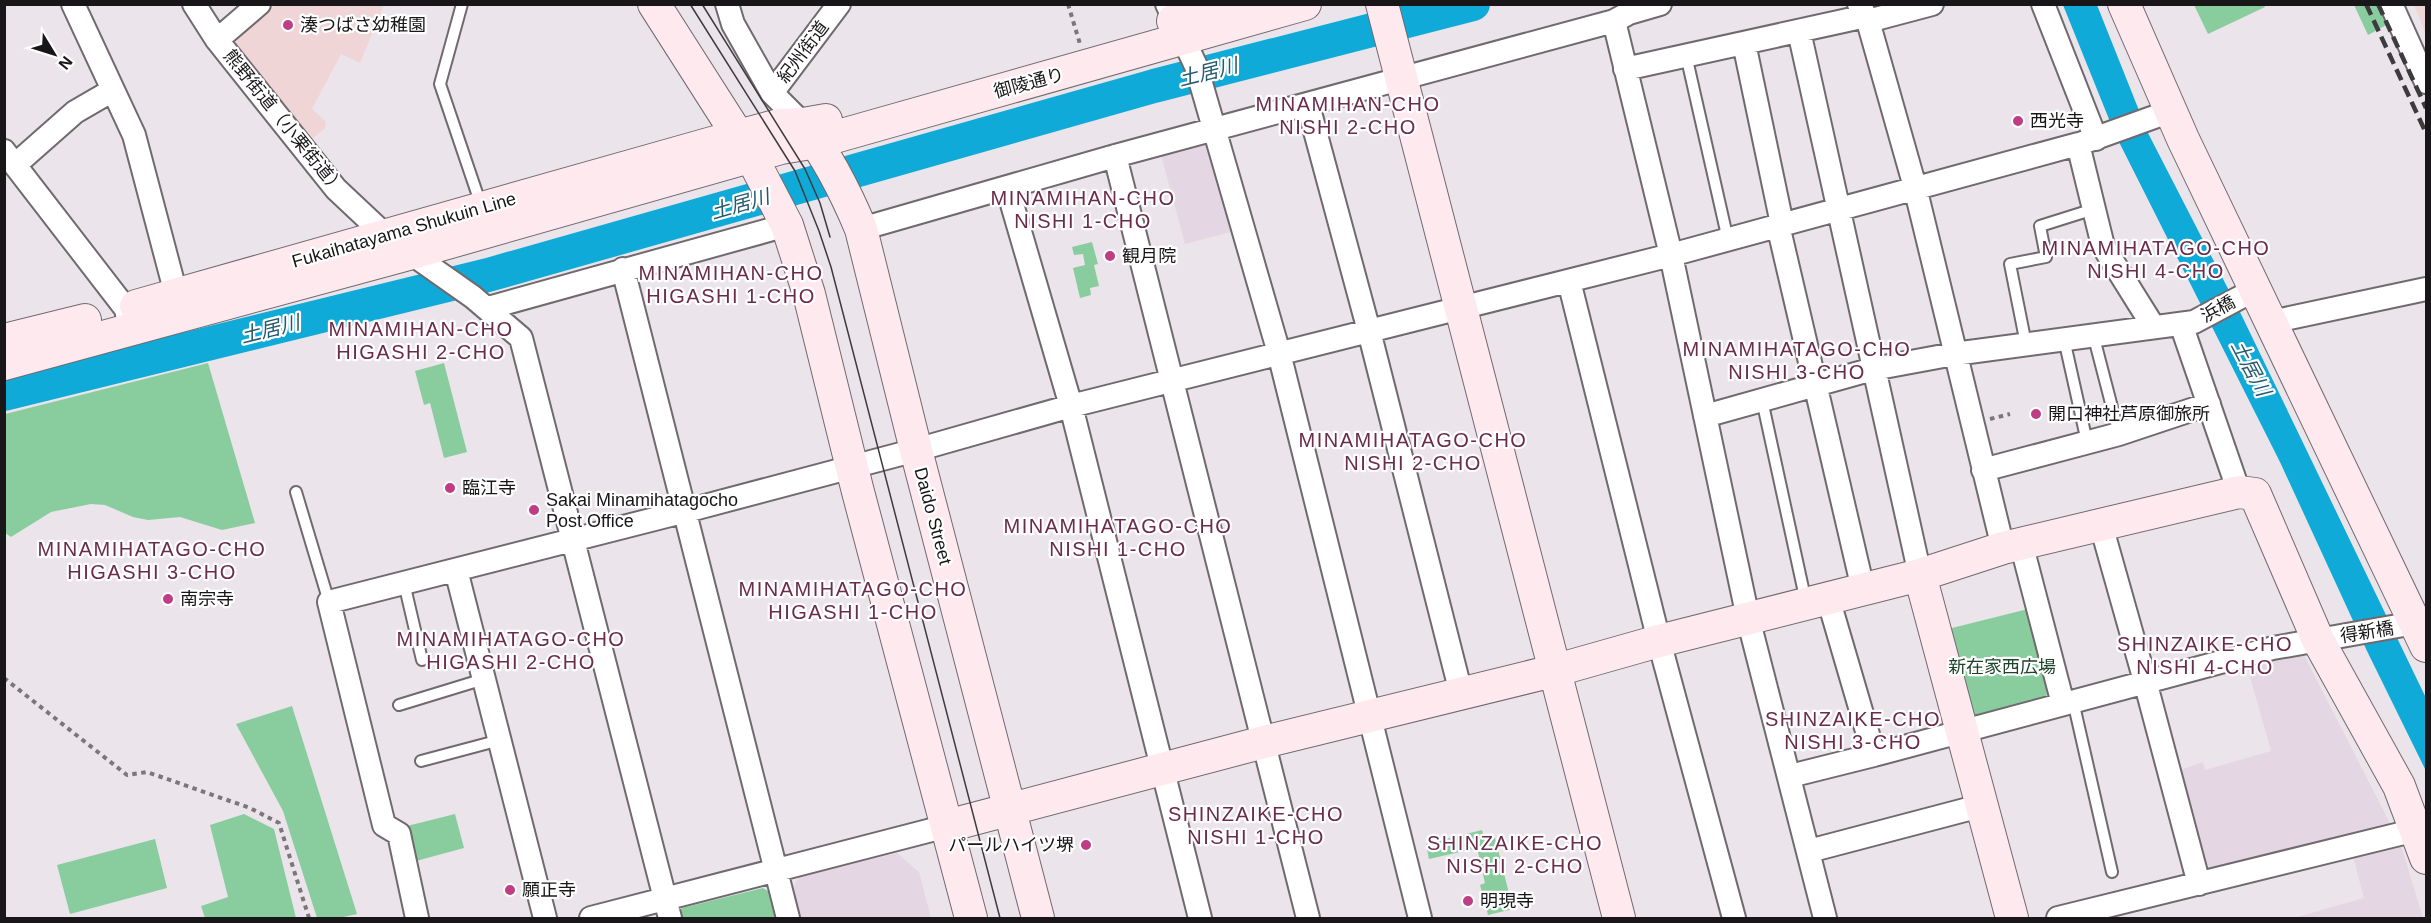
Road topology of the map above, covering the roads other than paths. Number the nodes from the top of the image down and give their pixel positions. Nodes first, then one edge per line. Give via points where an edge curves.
1 (73, 4) edge
2 (194, 4) edge
3 (259, 4) edge
4 (462, 4) edge
5 (654, 4) edge
6 (727, 4) edge
7 (839, 4) edge
8 (1225, 4) edge
9 (1305, 4) edge
10 (1382, 4) edge
11 (1660, 4) edge
12 (1932, 4) edge
13 (2043, 4) edge
14 (2391, 4) edge
15 (2133, 7) edge
16 (1864, 14) edge
17 (1614, 21) junction
18 (1799, 31) junction
19 (1180, 33) edge
20 (218, 40) junction
21 (1744, 43) junction
22 (1686, 55) junction
23 (1625, 69) junction
24 (1401, 80) junction
25 (2427, 82) edge
26 (113, 90) junction
27 (772, 93) junction
28 (1308, 105) junction
29 (2162, 114) junction
30 (1215, 131) junction
31 (2093, 140) junction
32 (816, 143) junction
33 (1115, 156) junction
34 (751, 157) junction
35 (10, 158) edge
36 (1007, 187) junction
37 (1915, 187) junction
38 (482, 208) junction
39 (1837, 209) junction
40 (2094, 209) junction
41 (784, 220) junction
42 (1780, 225) junction
43 (861, 229) junction
44 (385, 236) junction
45 (1728, 240) junction
46 (412, 253) junction
47 (1671, 255) junction
48 (623, 269) junction
49 (1569, 281) junction
50 (2427, 289) edge
51 (2249, 292) junction
52 (176, 294) junction
53 (480, 303) junction
54 (1460, 309) junction
55 (128, 319) junction
56 (2271, 322) junction
57 (2187, 323) junction
58 (2153, 326) junction
59 (1369, 331) junction
60 (2093, 334) junction
61 (2064, 339) junction
62 (4, 340) edge
63 (2026, 344) junction
64 (1279, 353) junction
65 (1954, 354) junction
66 (4, 364) edge
67 (1873, 369) junction
68 (1172, 380) junction
69 (1814, 386) junction
70 (1762, 400) junction
71 (2209, 405) junction
72 (1071, 406) junction
73 (1705, 416) junction
74 (2119, 434) junction
75 (2087, 442) junction
76 (916, 450) junction
77 (852, 467) junction
78 (1983, 470) junction
79 (296, 492) dead end
80 (2239, 492) junction
81 (686, 511) junction
82 (2101, 525) junction
83 (572, 540) junction
84 (2012, 546) junction
85 (456, 570) junction
86 (1920, 575) junction
87 (404, 583) junction
88 (1863, 589) junction
89 (1817, 601) junction
90 (329, 602) junction
91 (1748, 618) junction
92 (2423, 630) edge
93 (2318, 640) junction
94 (1659, 641) junction
95 (422, 660) dead end
96 (1553, 671) junction
97 (484, 679) junction
98 (2145, 681) junction
99 (1461, 693) junction
100 (2068, 702) junction
101 (399, 705) dead end
102 (1368, 718) junction
103 (1960, 732) junction
104 (500, 740) junction
105 (1264, 742) junction
106 (1874, 755) junction
107 (421, 761) dead end
108 (1162, 769) junction
109 (1790, 777) junction
110 (1980, 806) junction
111 (1010, 810) junction
112 (947, 826) junction
113 (2421, 844) edge
114 (1809, 851) junction
115 (776, 871) junction
116 (2112, 872) dead end
117 (2199, 884) junction
118 (668, 909) edge
119 (417, 918) edge
120 (545, 918) edge
121 (591, 918) edge
122 (788, 918) edge
123 (971, 918) edge
124 (1038, 918) edge
125 (1200, 918) edge
126 (1308, 918) edge
127 (1420, 918) edge
128 (1619, 918) edge
129 (1734, 918) edge
130 (1825, 918) edge
131 (2012, 918) edge
132 (2058, 918) edge

1 - 26 street
2 - 20 street, 熊野街道（小栗街道）
3 - 20 street
4 - 38 lane via 440,84
5 - 34 street
6 - 27 street via 733,24
7 - 27 street, 紀州街道
8 - 19 street, 御陵通り
9 - 19 street, 御陵通り
10 - 24 street
11 - 17 street
12 - 16 street
13 - 31 street
14 - 25 street
15 - 29 street
16 - 18 street
16 - 37 street
17 - 23 street
17 - 24 street
18 - 21 street
18 - 39 street
19 - 30 street
19 - 32 street, 御陵通り
19 - 32 street, 御陵通り via 1081,48 851,114
20 - 44 street, 熊野街道（小栗街道） via 336,189
21 - 22 street
21 - 42 street
22 - 23 street
22 - 45 lane
23 - 47 street
24 - 28 street
24 - 54 street
26 - 35 street
26 - 52 street via 134,135
27 - 32 street, 紀州街道
28 - 30 street
28 - 59 street
29 - 31 street
29 - 51 street
30 - 33 street
30 - 64 street
31 - 37 street
31 - 40 street
32 - 34 street, Fukaihatayama Shukuin Line via 778,125
32 - 43 street, Daido Street via 847,195
33 - 36 street
33 - 68 street
34 - 38 street, Fukaihatayama Shukuin Line
34 - 41 street
34 - 46 street, Fukaihatayama Shukuin Line
35 - 55 street
36 - 43 street
36 - 72 street
37 - 39 street
37 - 65 street
38 - 44 street, Fukaihatayama Shukuin Line
39 - 42 street
39 - 67 street
40 - 58 street via 2103,246
40 - 63 lane via 2040,226 2046,257 2010,264
41 - 48 street
41 - 77 street via 809,294
42 - 45 street
42 - 69 street
43 - 76 street, Daido Street
44 - 46 street, 熊野街道（小栗街道）
44 - 52 street, Fukaihatayama Shukuin Line
45 - 47 street
46 - 53 street, 熊野街道（小栗街道）
46 - 55 street, Fukaihatayama Shukuin Line
47 - 49 street
47 - 73 street
48 - 53 street
48 - 81 street
49 - 54 street
49 - 94 street
50 - 56 street
51 - 56 street
51 - 57 street, 浜橋
52 - 55 street, Fukaihatayama Shukuin Line
53 - 83 street, 熊野街道（小栗街道） via 521,338
54 - 59 street
54 - 96 street
55 - 62 street, Fukaihatayama Shukuin Line
55 - 66 street, Fukaihatayama Shukuin Line
56 - 92 street
57 - 58 street
57 - 71 street
58 - 60 street
59 - 64 street
59 - 99 street
60 - 61 street
60 - 74 lane
61 - 63 street
61 - 75 lane
63 - 65 street
64 - 68 street
64 - 102 street
65 - 67 street
65 - 78 street
67 - 69 street
67 - 86 street
68 - 72 street
68 - 105 street
69 - 70 street
69 - 88 street
70 - 73 street
70 - 89 lane
71 - 74 street
71 - 80 street
72 - 76 street
72 - 108 street
73 - 91 street
74 - 75 street
75 - 78 street
76 - 77 street
76 - 111 street, Daido Street
77 - 81 street
77 - 112 street
78 - 84 street
79 - 90 lane
80 - 82 street
80 - 93 street via 2255,494
81 - 83 street
81 - 115 street
82 - 84 street
82 - 98 street
83 - 85 street
83 - 118 street, 熊野街道（小栗街道）
84 - 86 street
84 - 100 street
85 - 87 street
85 - 97 street
86 - 88 street
86 - 103 street
87 - 90 street
87 - 95 lane
88 - 89 street
89 - 91 street
89 - 106 street
90 - 119 street via 384,825 399,834
91 - 94 street
91 - 109 street
92 - 93 street, 得新橋
93 - 98 street, 得新橋
93 - 113 street via 2399,786
94 - 96 street
94 - 129 street
96 - 99 street
96 - 128 street
97 - 101 lane
97 - 104 street
98 - 100 street, 得新橋
98 - 117 street
99 - 102 street
100 - 103 street, 得新橋
100 - 116 lane
102 - 105 street
102 - 127 street
103 - 106 street, 得新橋
103 - 110 street
104 - 107 lane
104 - 120 street
105 - 108 street
105 - 126 street
106 - 109 street, 得新橋
108 - 111 street
108 - 125 street
109 - 114 street
110 - 114 street
110 - 131 street
111 - 112 street
111 - 124 street, Daido Street
112 - 115 street
112 - 123 street
113 - 117 street
114 - 130 street
115 - 118 street
115 - 122 street
117 - 132 street
118 - 121 street

